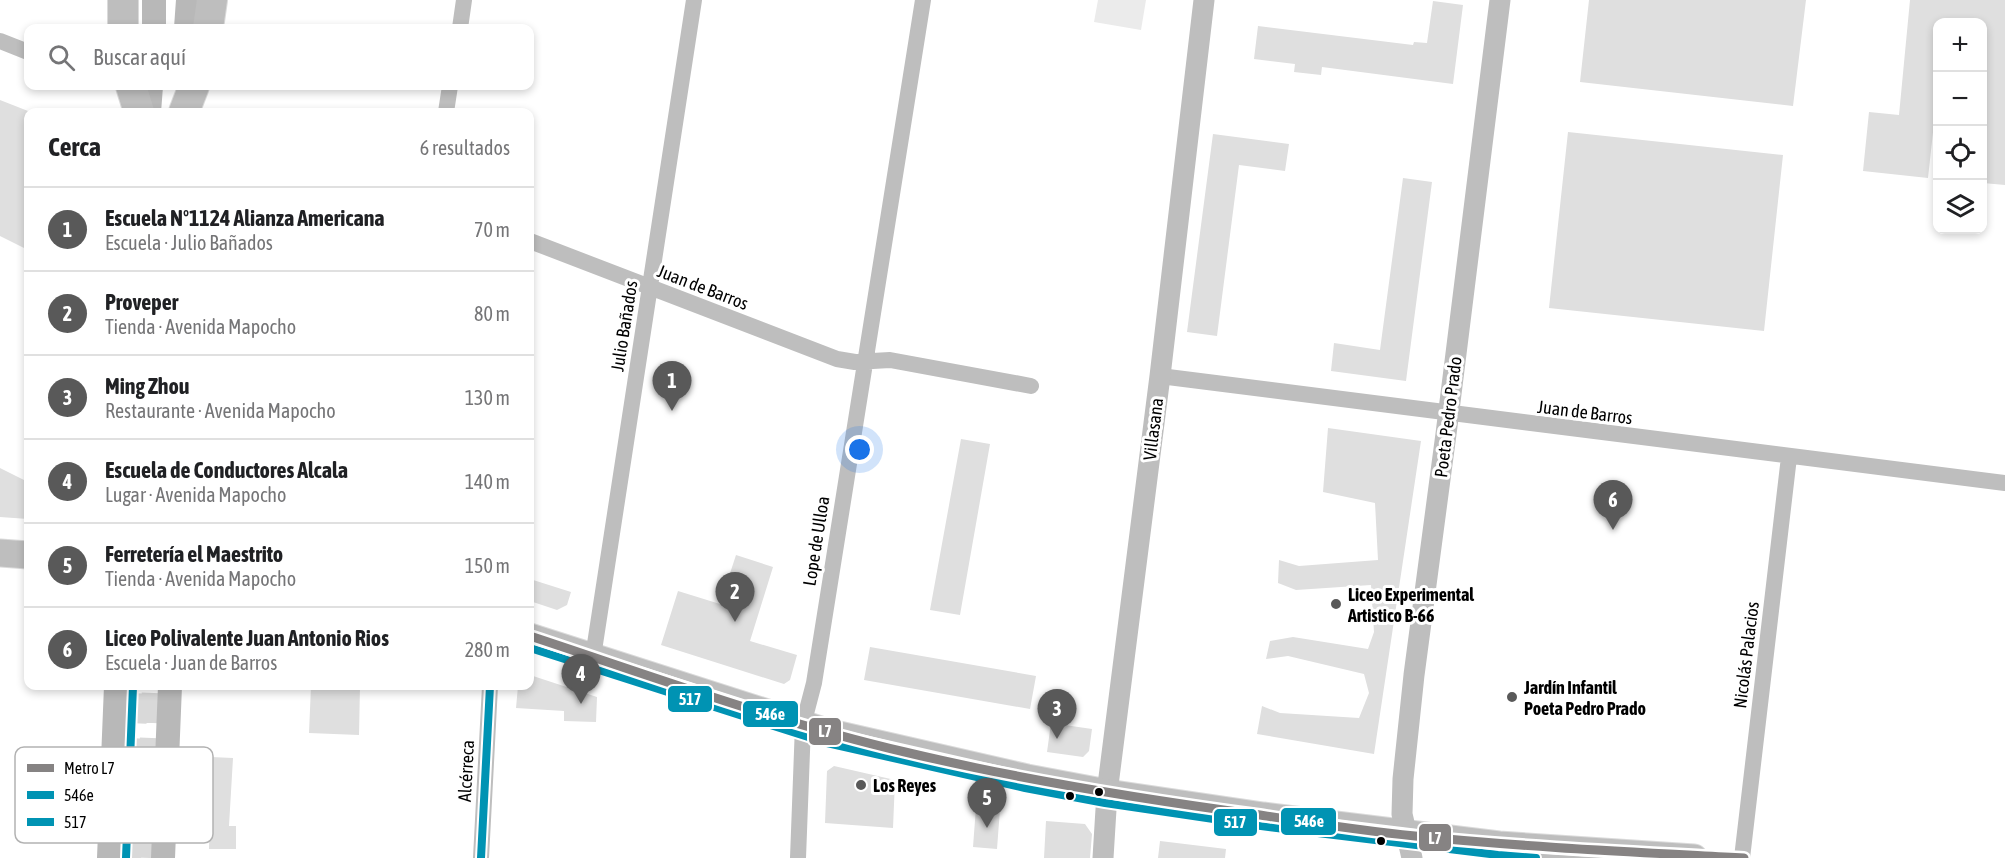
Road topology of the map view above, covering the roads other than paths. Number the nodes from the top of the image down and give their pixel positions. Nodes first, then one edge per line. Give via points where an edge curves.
1 (123, 0) edge
2 (154, 0) edge
3 (188, 0) edge
4 (212, 0) edge
5 (464, 0) edge
6 (694, 0) edge
7 (921, 0) edge
8 (1204, 0) edge
9 (1500, 0) edge
10 (123, 24) edge
11 (154, 24) edge
12 (186, 24) edge
13 (209, 24) edge
14 (461, 24) edge
15 (0, 41) edge
16 (24, 50) edge
17 (132, 90) edge
18 (151, 90) edge
19 (183, 90) edge
20 (192, 90) edge
21 (449, 90) edge
22 (137, 108) edge
23 (149, 108) edge
24 (183, 108) edge
25 (185, 108) edge
26 (447, 108) edge
27 (534, 243) edge
28 (650, 288) junction
29 (865, 362) junction
30 (1160, 376) junction
31 (1031, 386) dead end
32 (1449, 414) junction
33 (1789, 457) junction
34 (2005, 483) edge
35 (0, 553) edge
36 (24, 555) edge
37 (534, 638) edge
38 (593, 657) junction
39 (116, 690) edge
40 (170, 690) edge
41 (490, 690) edge
42 (803, 725) junction
43 (114, 747) edge
44 (168, 747) edge
45 (1107, 793) junction
46 (110, 843) edge
47 (164, 843) edge
48 (1409, 846) edge
49 (109, 858) edge
50 (163, 858) edge
51 (481, 858) edge
52 (798, 858) edge
53 (1103, 858) edge
54 (1694, 858) edge
55 (1742, 858) edge

1 - 10 highway
2 - 11 main road
3 - 12 main road
4 - 13 highway
5 - 14 street
6 - 28 street, Julio Bañados
7 - 29 street, Lope de Ulloa
8 - 30 street, Villasana
9 - 32 street, Poeta Pedro Prado
15 - 16 street
17 - 22 highway
18 - 23 main road
19 - 24 main road
20 - 25 highway
21 - 26 street
27 - 28 street, Juan de Barros
28 - 29 street, Juan de Barros via 837,359
28 - 38 street, Julio Bañados
29 - 31 street via 890,360
29 - 42 street, Lope de Ulloa via 814,683
30 - 32 street, Juan de Barros
30 - 45 street, Villasana
32 - 33 street, Juan de Barros
32 - 48 street, Poeta Pedro Prado via 1402,789 1402,814
33 - 34 street, Juan de Barros
33 - 55 street, Nicolás Palacios
35 - 36 main road
37 - 38 main road
38 - 42 main road
39 - 43 main road
40 - 44 main road
41 - 51 street, Alcérreca
42 - 45 main road via 874,744
42 - 52 street, Lope de Ulloa
45 - 48 main road via 1263,816
45 - 53 street, Villasana
46 - 49 main road
47 - 50 main road
48 - 54 main road

